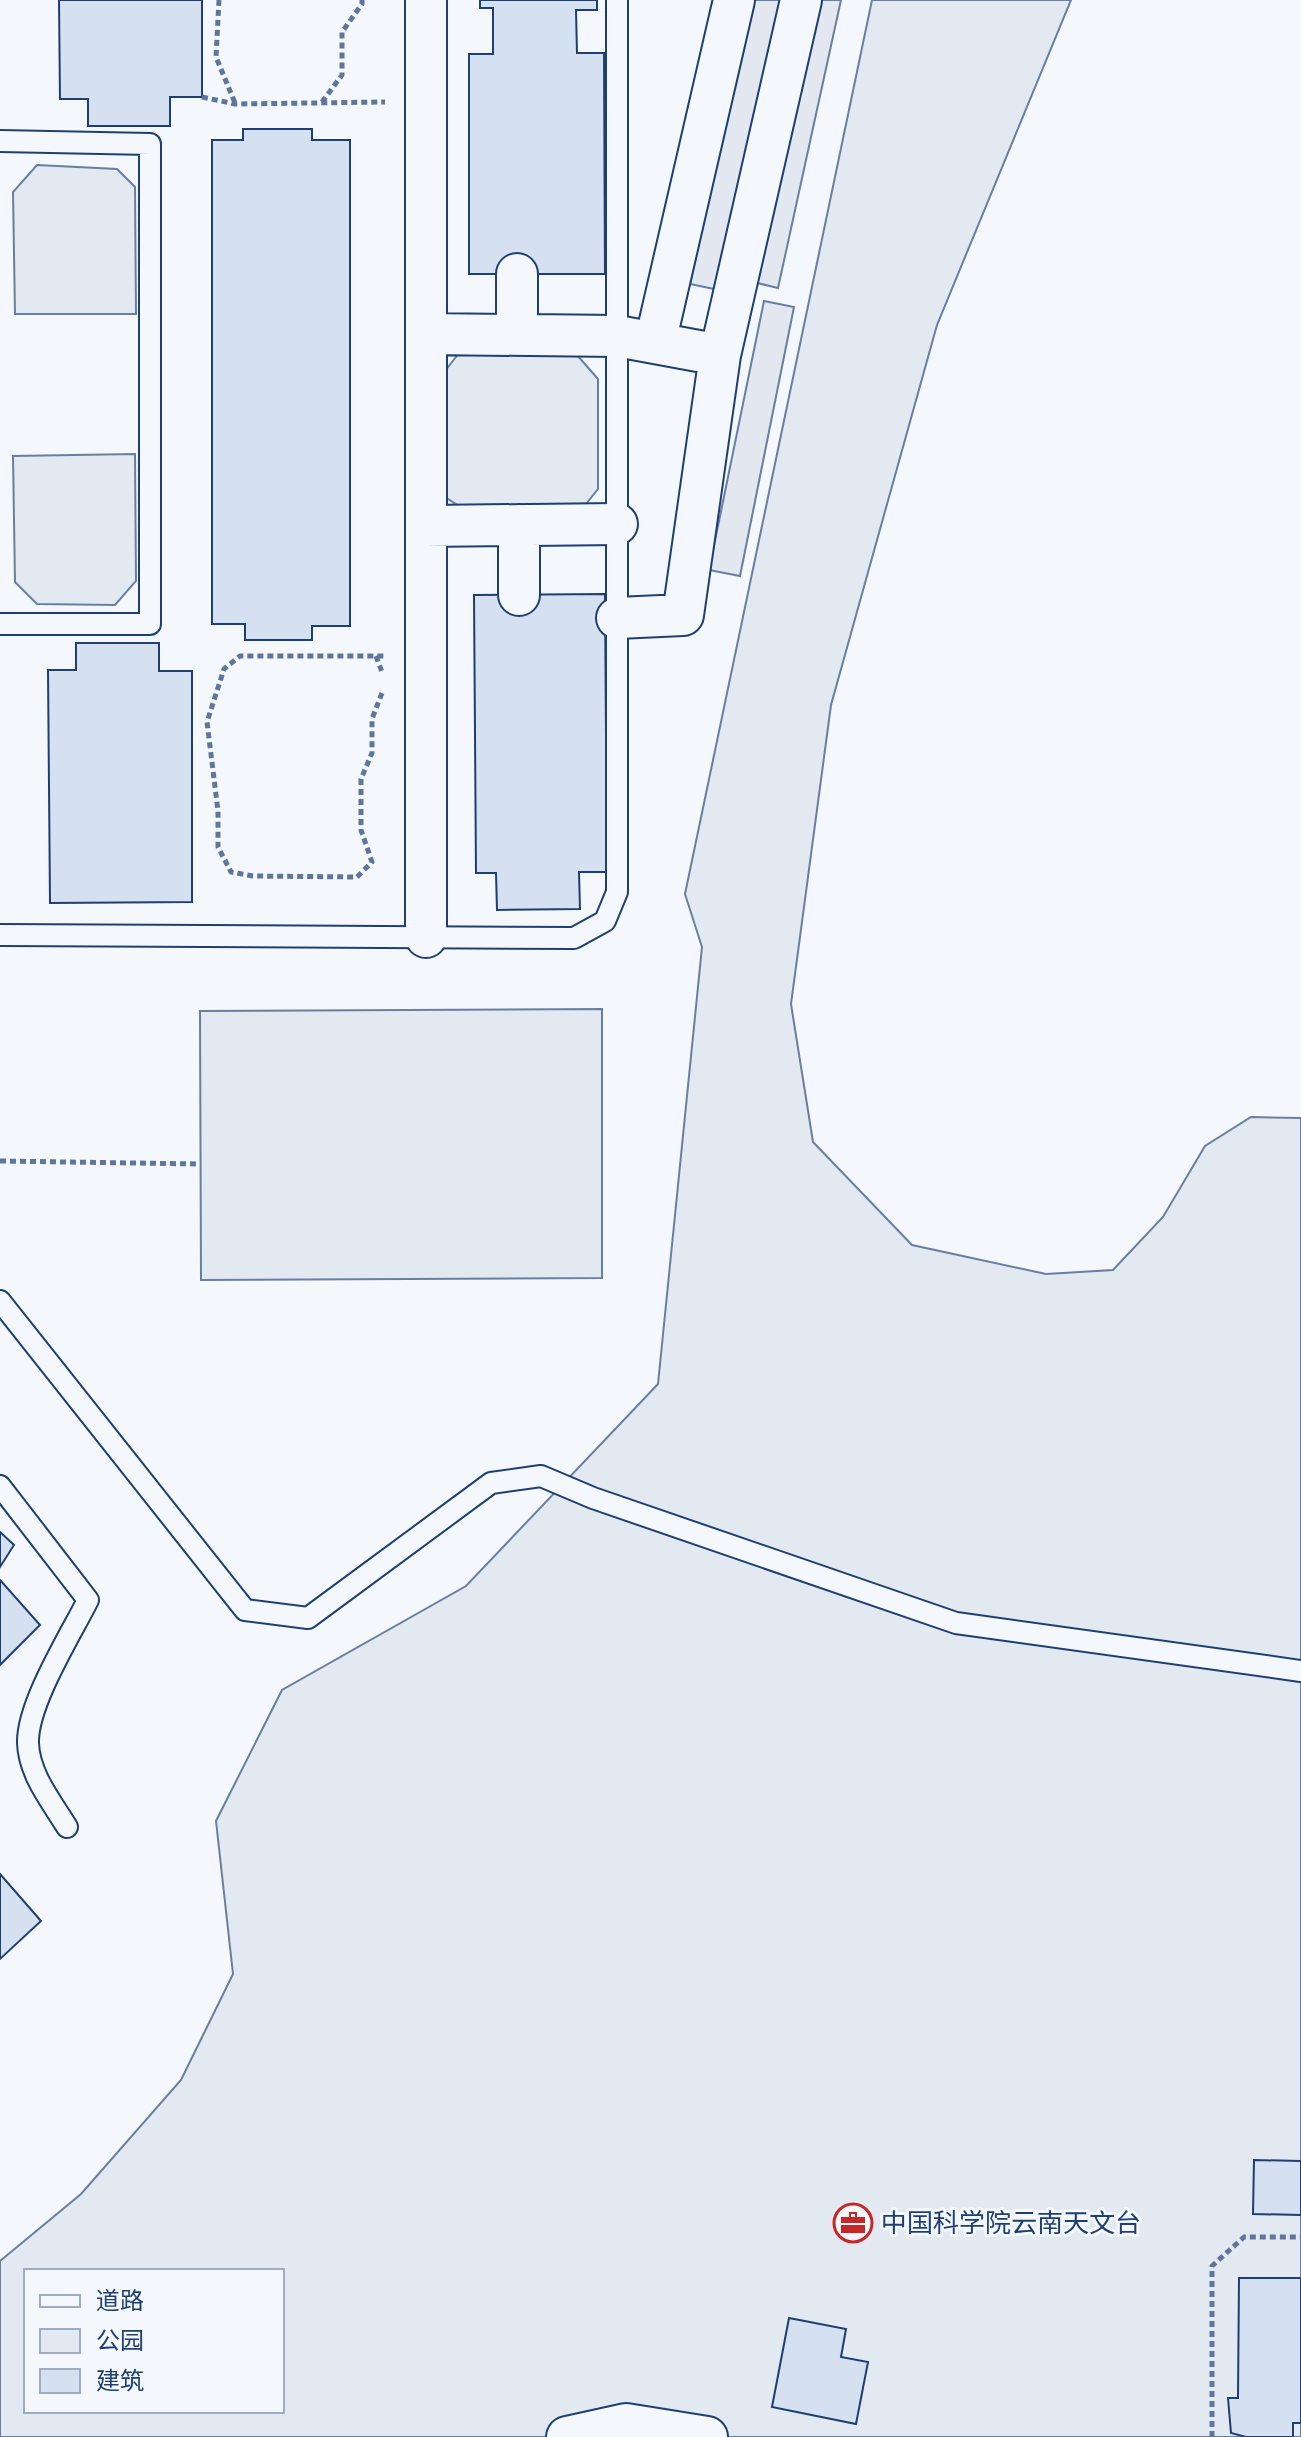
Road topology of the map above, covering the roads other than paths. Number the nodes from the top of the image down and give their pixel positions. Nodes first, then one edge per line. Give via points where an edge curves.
1 (426, 0) edge
2 (617, 0) edge
3 (734, 0) edge
4 (801, 0) edge
5 (0, 141) edge
6 (517, 274) dead end
7 (426, 334) junction
8 (517, 335) junction
9 (636, 339) junction
10 (720, 355) junction
11 (617, 524) junction
12 (519, 525) junction
13 (426, 526) junction
14 (519, 595) dead end
15 (617, 618) junction
16 (0, 624) edge
17 (0, 935) edge
18 (426, 937) junction
19 (0, 1301) edge
20 (0, 1486) edge
21 (1301, 1671) edge
22 (67, 1827) dead end
23 (567, 2437) edge
24 (707, 2437) edge

1 - 7 street
2 - 9 lane
3 - 9 street
4 - 10 street
5 - 16 lane via 150,144 150,624
6 - 8 street
7 - 8 street
7 - 13 street
8 - 9 street
9 - 10 street
9 - 11 lane
10 - 15 street via 683,615
11 - 12 street
11 - 15 lane
12 - 13 street
12 - 14 street
13 - 18 street
15 - 18 lane via 617,892 605,921 574,938
17 - 18 lane
19 - 21 lane via 245,1610 308,1618 491,1483 541,1476 956,1623
20 - 22 lane via 88,1600 35,1707 28,1743 36,1776
23 - 24 street via 626,2424

